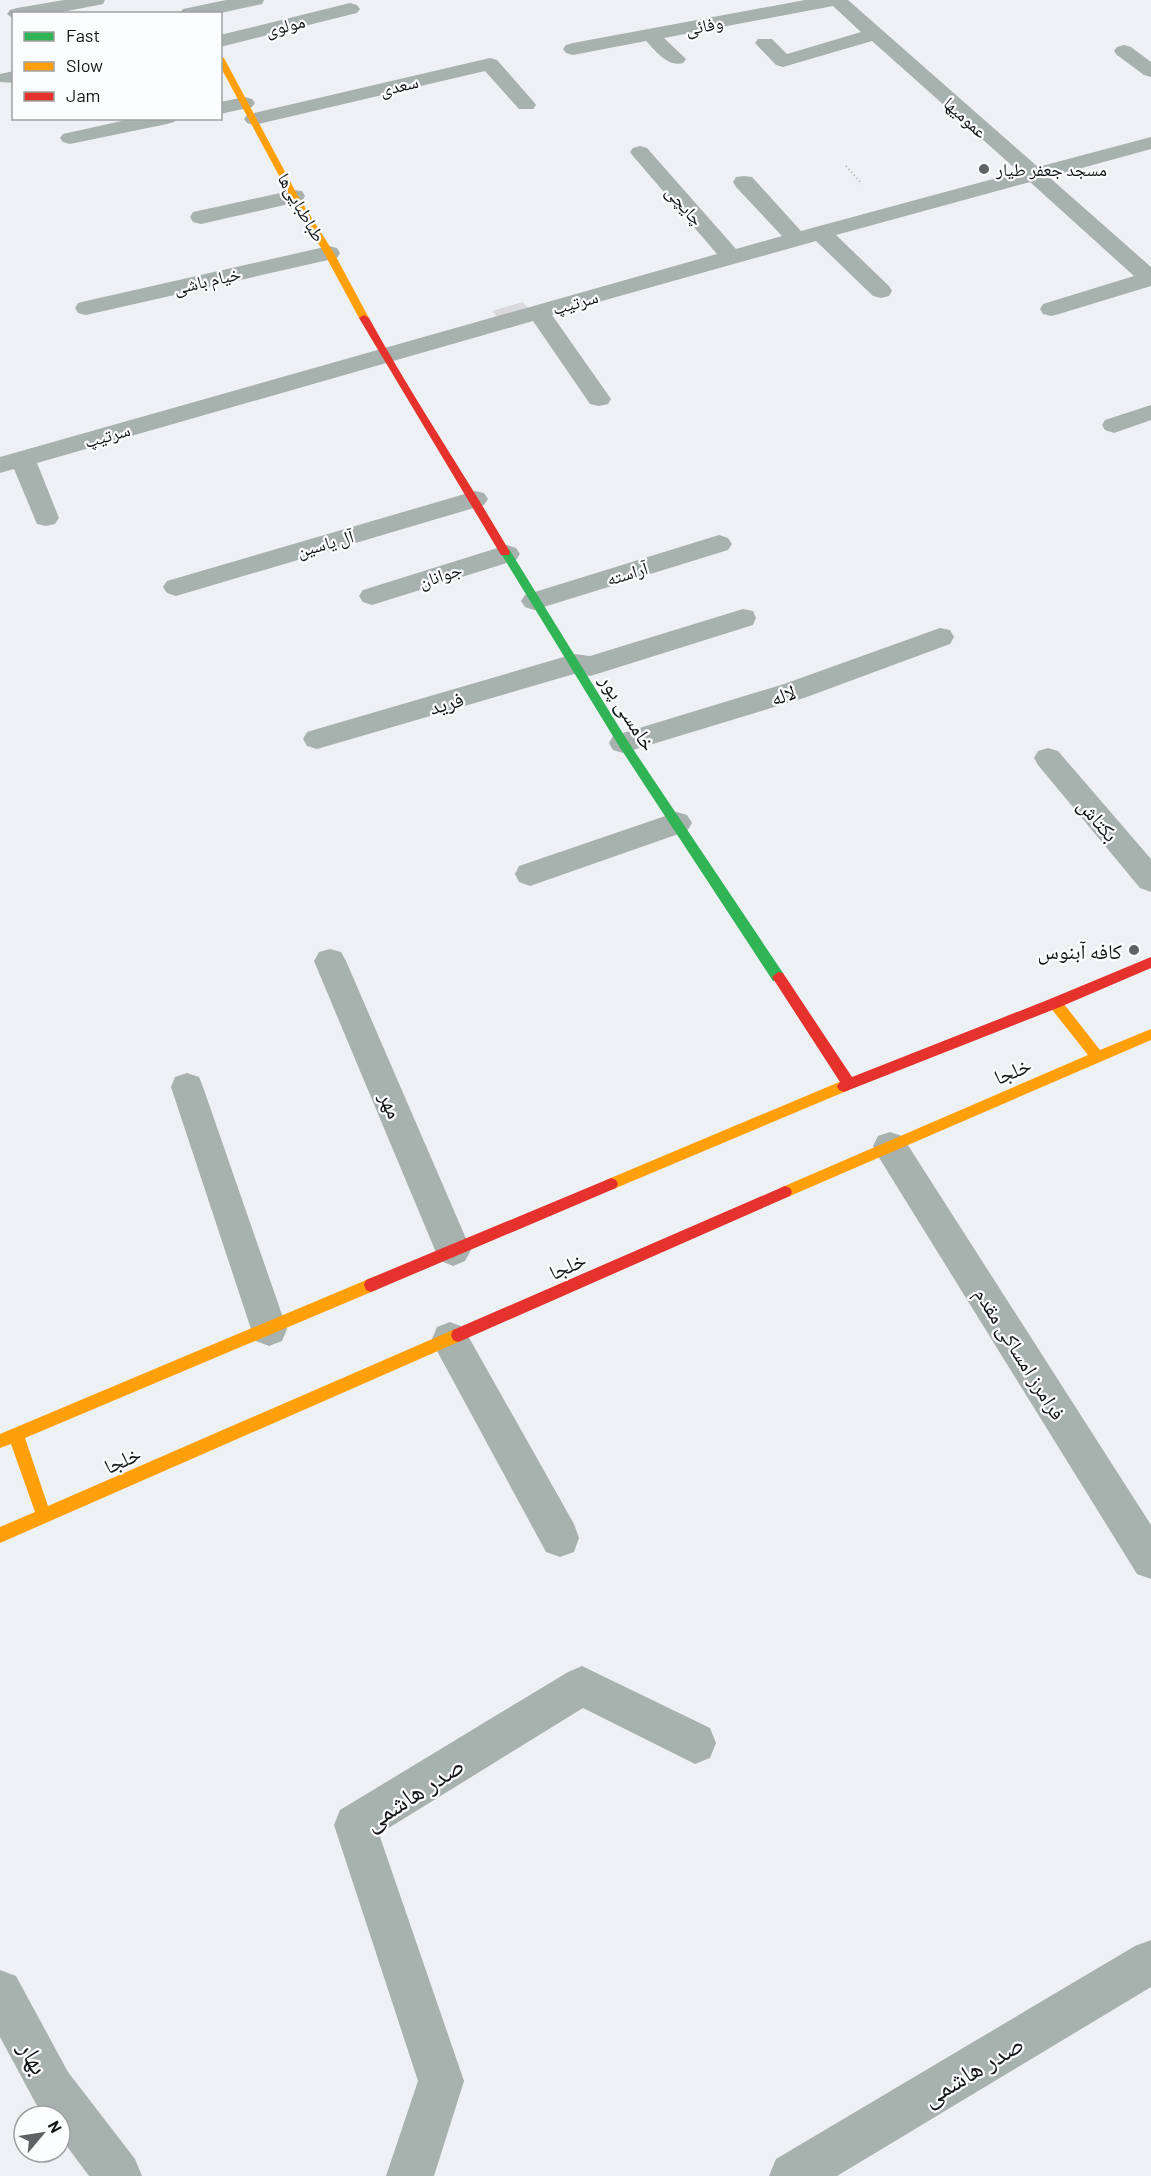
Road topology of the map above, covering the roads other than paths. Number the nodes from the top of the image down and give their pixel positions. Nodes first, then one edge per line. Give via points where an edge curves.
1 (96, 0) edge
2 (255, 0) edge
3 (836, 0) edge
4 (350, 9) dead end
5 (23, 12) edge
6 (196, 12) edge
7 (875, 34) junction
8 (650, 35) junction
9 (222, 40) edge
10 (765, 44) dead end
11 (573, 49) dead end
12 (1124, 51) dead end
13 (676, 59) dead end
14 (222, 62) edge
15 (1151, 71) edge
16 (526, 105) dead end
17 (222, 108) edge
18 (250, 111) junction
19 (157, 120) edge
20 (70, 138) dead end
21 (1151, 143) edge
22 (640, 152) dead end
23 (1033, 175) junction
24 (744, 182) dead end
25 (294, 196) junction
26 (201, 217) dead end
27 (822, 234) junction
28 (797, 240) junction
29 (328, 253) junction
30 (731, 257) junction
31 (1150, 278) edge
32 (881, 291) dead end
33 (86, 308) dead end
34 (1051, 309) dead end
35 (538, 312) junction
36 (384, 356) junction
37 (599, 399) dead end
38 (1151, 412) edge
39 (1114, 425) dead end
40 (12, 462) edge
41 (475, 499) junction
42 (46, 519) dead end
43 (719, 544) dead end
44 (507, 554) junction
45 (176, 587) dead end
46 (372, 596) dead end
47 (534, 602) junction
48 (743, 618) dead end
49 (940, 638) dead end
50 (574, 664) junction
51 (317, 739) dead end
52 (623, 743) junction
53 (1048, 758) dead end
54 (677, 823) junction
55 (530, 874) dead end
56 (1151, 880) edge
57 (330, 961) dead end
58 (1151, 962) edge
59 (1054, 1003) junction
60 (1151, 1034) edge
61 (1097, 1057) junction
62 (849, 1084) junction
63 (187, 1087) dead end
64 (890, 1146) junction
65 (453, 1250) junction
66 (269, 1329) junction
67 (450, 1339) junction
68 (16, 1435) junction
69 (0, 1441) edge
70 (44, 1516) junction
71 (0, 1535) edge
72 (560, 1538) dead end
73 (1151, 1560) edge
74 (695, 1743) dead end
75 (1151, 1962) edge
76 (0, 1992) edge
77 (118, 2176) edge
78 (410, 2176) edge
79 (793, 2176) edge

1 - 5 street
2 - 6 street
3 - 7 street, عمومیها
3 - 8 street, وفائی
4 - 9 street, مولوی
7 - 10 street via 783,61
7 - 23 street, عمومیها
8 - 11 street, وفائی
8 - 13 street
12 - 15 street
14 - 18 main road, طباطبایی‌ها
16 - 18 street, سعدی via 490,64
17 - 18 street
18 - 25 main road, طباطبایی‌ها
19 - 20 street
21 - 23 street, سرتیپ
22 - 30 street, چایچی
23 - 27 street, سرتیپ
23 - 31 street, عمومیها
24 - 28 street
25 - 26 street
25 - 29 main road, طباطبایی‌ها
27 - 28 street, سرتیپ
27 - 32 street
28 - 30 street, سرتیپ
29 - 33 street, خیام باشی
29 - 36 main road, طباطبایی‌ها
30 - 35 street, سرتیپ
31 - 34 street
35 - 36 street, سرتیپ
35 - 37 street
36 - 40 street, سرتیپ
36 - 41 main road, خامسی پور
38 - 39 street
40 - 42 street
41 - 44 main road, خامسی پور
41 - 45 street, آل یاسین
43 - 47 street, آراسته
44 - 46 street, جوانان
44 - 47 main road, خامسی پور
47 - 50 main road, خامسی پور
48 - 50 street via 590,666
49 - 52 street, لاله via 794,691
50 - 51 street, فرید
50 - 52 main road, خامسی پور
52 - 54 main road, خامسی پور
53 - 56 street, بکتاش
54 - 55 street
54 - 62 main road, خامسی پور
57 - 65 street, مهر
58 - 59 main road
59 - 61 main road
59 - 62 main road
60 - 61 main road, خلجا
61 - 64 main road, خلجا
62 - 65 main road
63 - 66 street
64 - 67 main road, خلجا
64 - 73 street, فرامرز امساکی مقدم
65 - 66 main road
66 - 68 main road
67 - 70 main road, خلجا
67 - 72 street
68 - 69 main road
68 - 70 main road
70 - 71 main road, خلجا
74 - 78 street, صدر هاشمی via 582,1686 355,1826 441,2081
75 - 79 street, صدر هاشمی
76 - 77 street, بهار via 52,2088

